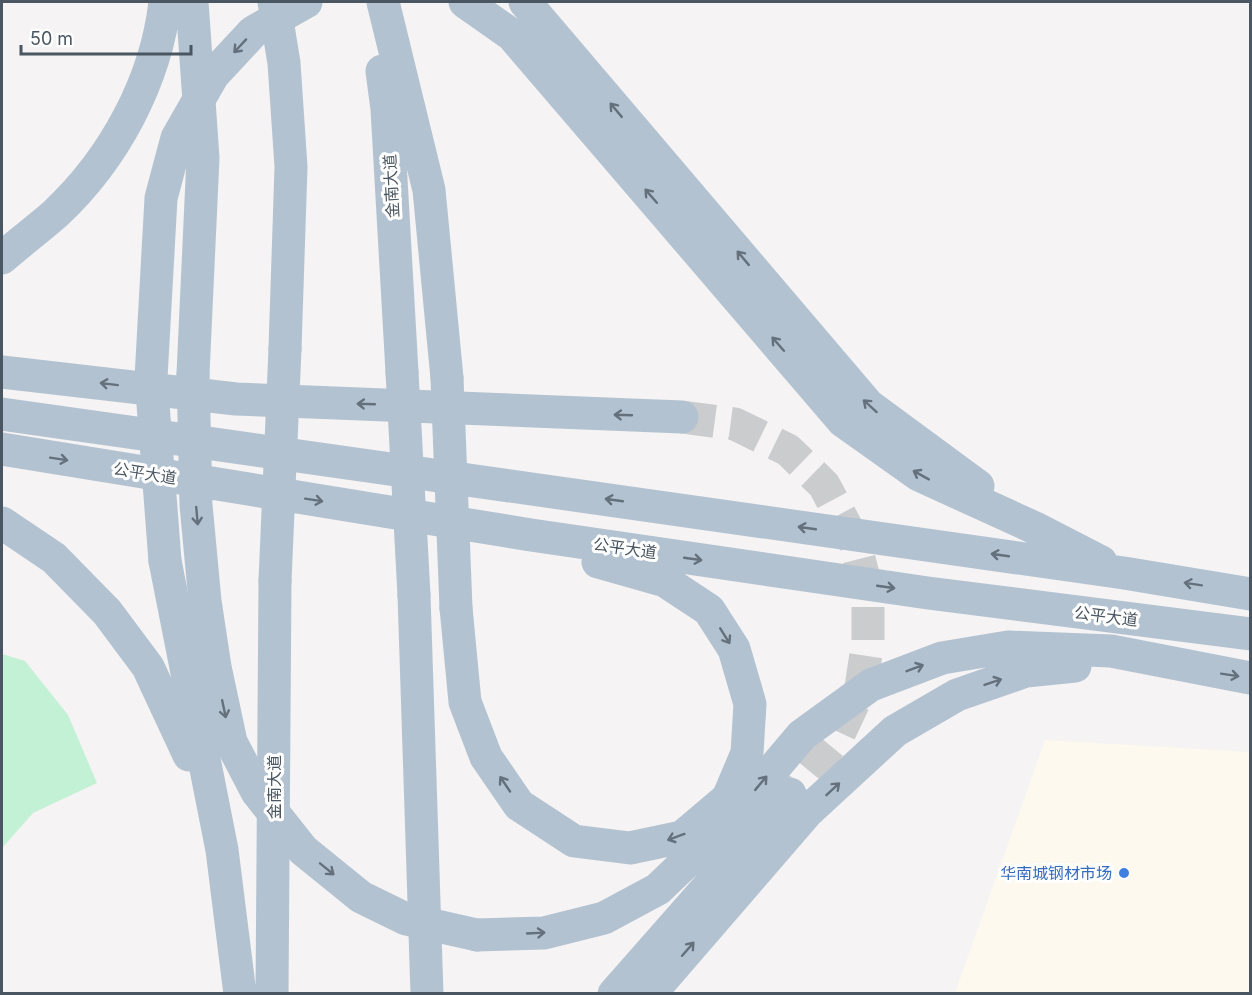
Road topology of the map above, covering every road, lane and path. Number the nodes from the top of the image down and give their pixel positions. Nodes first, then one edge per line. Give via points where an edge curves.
1 (165, 2) edge
2 (192, 2) edge
3 (274, 2) edge
4 (306, 2) edge
5 (373, 2) edge
6 (383, 2) edge
7 (465, 2) edge
8 (525, 2) edge
9 (2, 258) edge
10 (2, 372) edge
11 (2, 414) edge
12 (682, 417) tunnel mouth
13 (2, 450) edge
14 (2, 523) edge
15 (466, 524) junction
16 (1035, 528) junction
17 (1124, 573) junction
18 (1251, 594) edge
19 (1251, 634) edge
20 (1186, 666) junction
21 (1251, 678) edge
22 (790, 794) tunnel mouth
23 (216, 821) junction
24 (240, 993) edge
25 (272, 993) edge
26 (427, 993) edge
27 (614, 993) edge
28 (650, 993) edge

1 - 9 main road via 163,22 140,96 102,161 56,213
2 -> 20 main road, bridge via 203,158 193,374 196,505 215,667 231,742 257,792 303,850 361,897 406,919 477,935 544,933 604,918 658,889 731,819 802,735 871,686 942,658 1008,647 1110,651
3 - 25 main road, 金南大道, bridge via 284,63 291,167 275,581
4 -> 23 main road, bridge via 254,32 213,75 177,138 161,198 151,378 165,561
5 - 26 main road, 金南大道, bridge via 387,109 402,372 414,595
15 -> 6 main road, bridge via 665,581 709,610 734,649 750,704 747,753 728,798 681,837 630,848 574,841 519,805 486,757 465,702 456,608 447,378 429,190
16 -> 7 main road via 919,475 843,421 512,35
16 -> 8 main road via 868,405
12 -> 10 main road via 236,399
17 -> 11 main road
13 -> 15 main road, 公平大道
14 - 23 main road via 54,558 107,612 148,667 179,729
15 -> 19 main road, 公平大道 via 928,593
16 - 17 main road
18 -> 17 main road
20 -> 21 main road
28 -> 20 main road via 808,811 895,732 957,694 1026,671 1085,664
22 - 27 main road
23 - 24 main road

